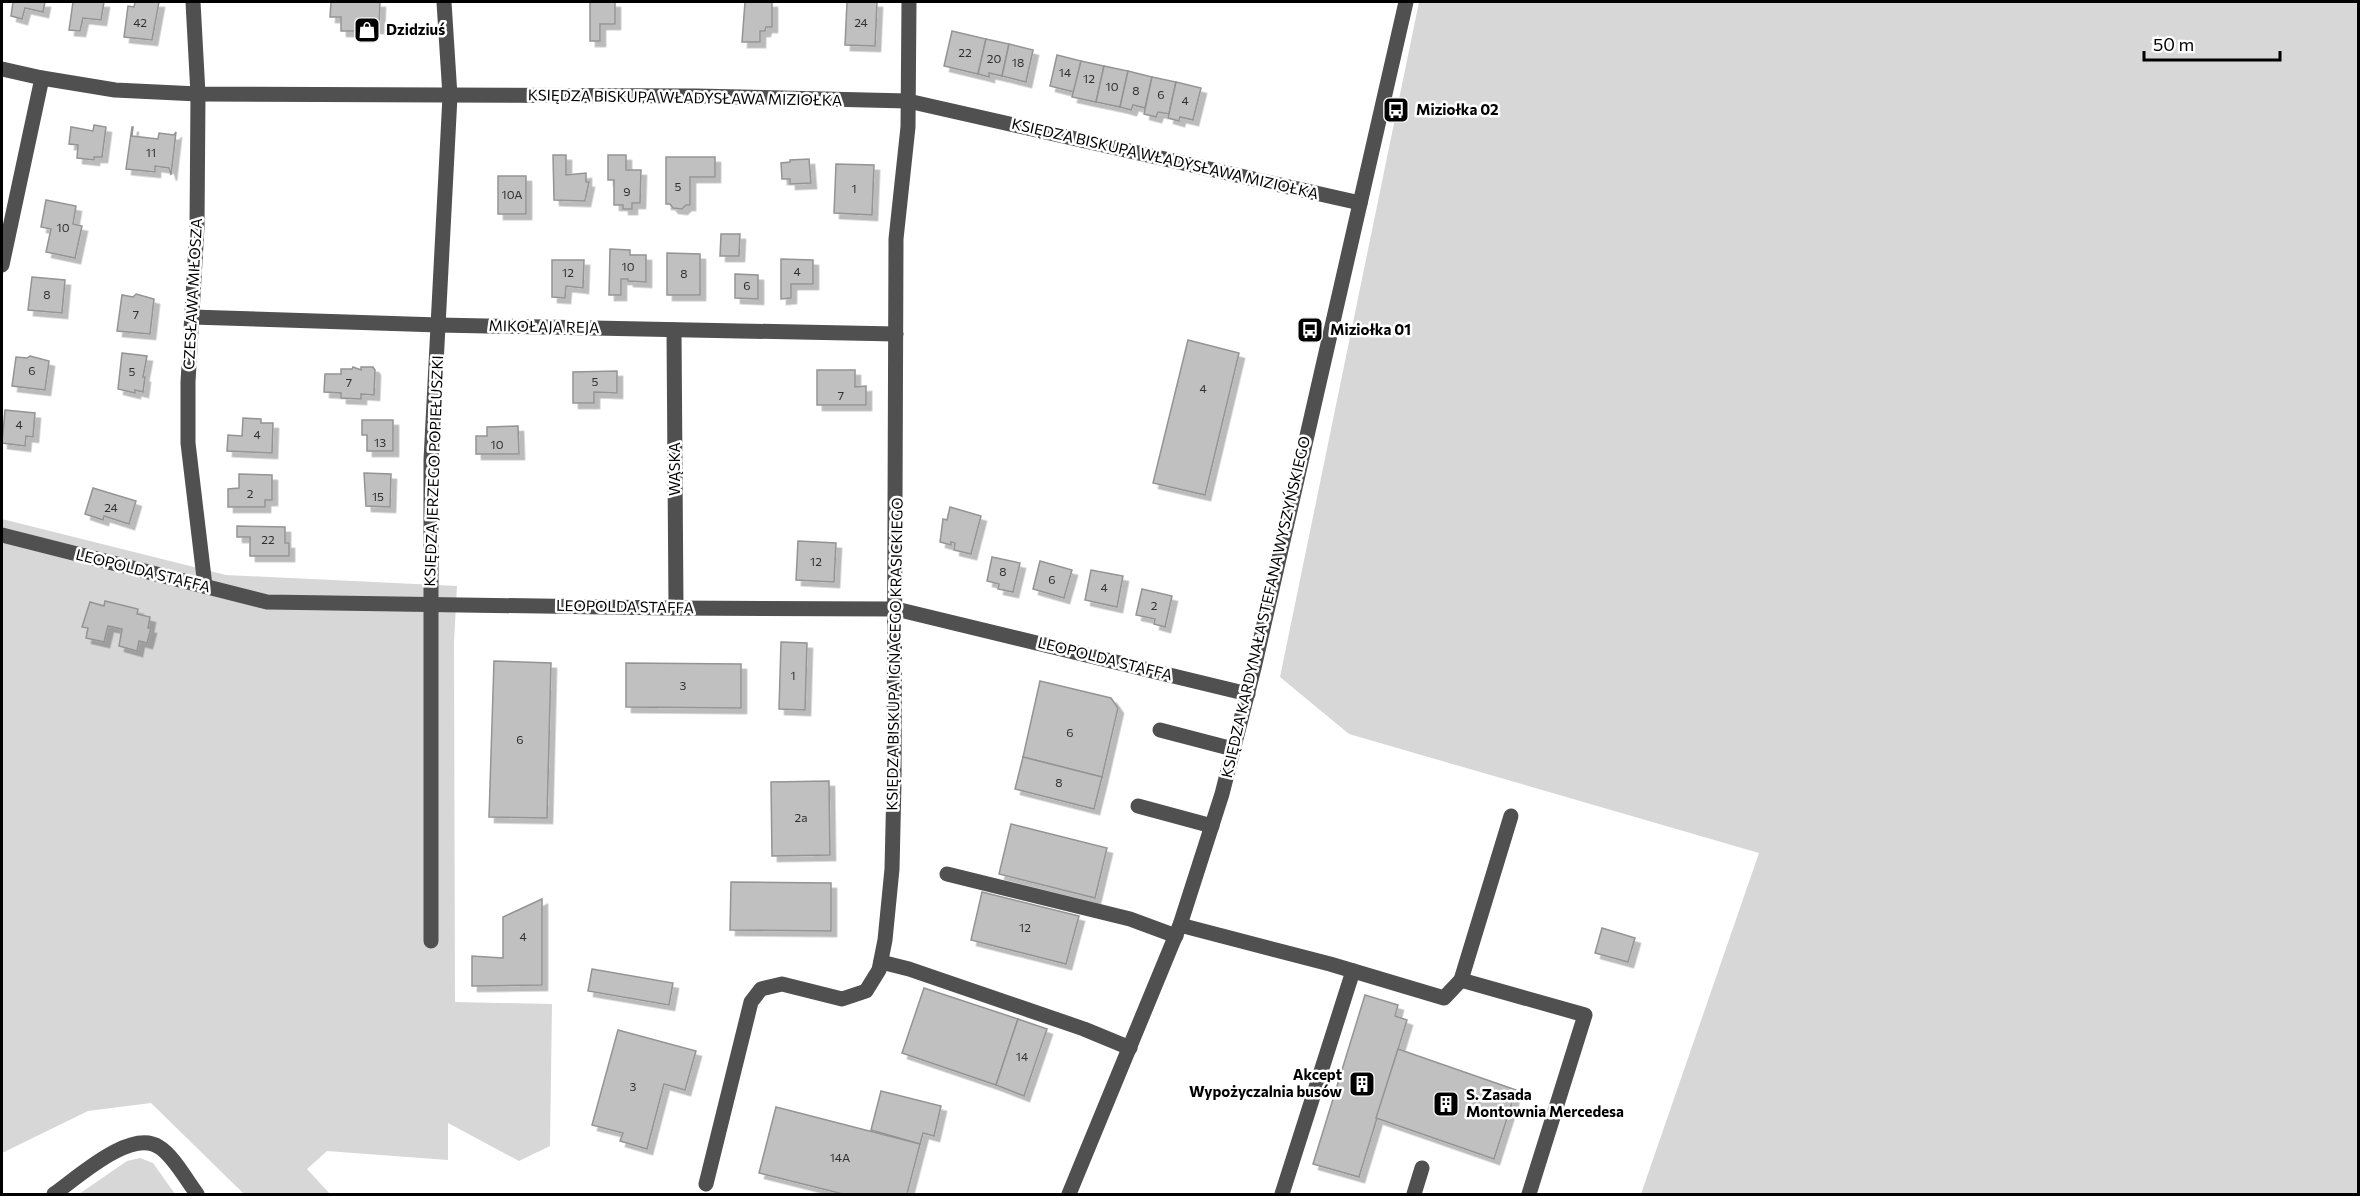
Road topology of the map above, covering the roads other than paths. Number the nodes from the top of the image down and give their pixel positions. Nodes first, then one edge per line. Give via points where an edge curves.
1 (193, 2) edge
2 (444, 2) edge
3 (909, 2) edge
4 (1406, 2) edge
5 (2, 69) edge
6 (42, 78) junction
7 (198, 94) junction
8 (450, 96) junction
9 (908, 101) junction
10 (1360, 203) junction
11 (2, 265) edge
12 (192, 316) junction
13 (439, 325) junction
14 (674, 330) junction
15 (896, 334) junction
16 (2, 535) edge
17 (205, 586) junction
18 (431, 604) junction
19 (676, 608) junction
20 (896, 609) junction
21 (1248, 694) junction
22 (1160, 730) dead end
23 (1233, 749) junction
24 (1138, 806) dead end
25 (1511, 816) dead end
26 (1212, 826) junction
27 (947, 874) dead end
28 (1178, 931) junction
29 (431, 941) dead end
30 (881, 962) junction
31 (1353, 971) junction
32 (1461, 980) junction
33 (1130, 1048) junction
34 (1422, 1168) dead end
35 (706, 1184) dead end
36 (54, 1194) edge
37 (197, 1194) edge
38 (1069, 1194) edge
39 (1282, 1194) edge
40 (1414, 1194) edge
41 (1529, 1194) edge

1 - 7 street, CZESŁAWA MIŁOSZA
2 - 8 street, KSIĘDZA JERZEGO POPIEŁUSZKI
3 - 9 street, KSIĘDZA BISKUPA IGNACEGO KRASICKIEGO
4 - 10 street, KSIĘDZA KARDYNAŁA STEFANA WYSZYŃSKIEGO
5 - 6 street, KSIĘDZA BISKUPA WŁADYSŁAWA MIZIOŁKA
6 - 7 street, KSIĘDZA BISKUPA WŁADYSŁAWA MIZIOŁKA via 115,90
6 - 11 street
7 - 8 street, KSIĘDZA BISKUPA WŁADYSŁAWA MIZIOŁKA
7 - 12 street, CZESŁAWA MIŁOSZA
8 - 9 street, KSIĘDZA BISKUPA WŁADYSŁAWA MIZIOŁKA
8 - 13 street, KSIĘDZA JERZEGO POPIEŁUSZKI
9 - 10 street, KSIĘDZA BISKUPA WŁADYSŁAWA MIZIOŁKA
9 - 15 street, KSIĘDZA BISKUPA IGNACEGO KRASICKIEGO via 896,239
10 - 21 street, KSIĘDZA KARDYNAŁA STEFANA WYSZYŃSKIEGO
12 - 13 street, MIKOŁAJA REJA
12 - 17 street, CZESŁAWA MIŁOSZA via 188,443
13 - 14 street, MIKOŁAJA REJA
13 - 18 street, KSIĘDZA JERZEGO POPIEŁUSZKI via 431,460
14 - 15 street, MIKOŁAJA REJA
14 - 19 street, WĄSKA
15 - 20 street, KSIĘDZA BISKUPA IGNACEGO KRASICKIEGO
16 - 17 street, LEOPOLDA STAFFA
17 - 18 street, LEOPOLDA STAFFA via 267,602
18 - 19 street, LEOPOLDA STAFFA
18 - 29 street, KSIĘDZA JERZEGO POPIEŁUSZKI
19 - 20 street, LEOPOLDA STAFFA
20 - 21 street, LEOPOLDA STAFFA
20 - 30 street, KSIĘDZA BISKUPA IGNACEGO KRASICKIEGO via 892,869
21 - 23 street, KSIĘDZA KARDYNAŁA STEFANA WYSZYŃSKIEGO
22 - 23 street
23 - 26 street, KSIĘDZA KARDYNAŁA STEFANA WYSZYŃSKIEGO
24 - 26 street
25 - 32 street
26 - 28 street, KSIĘDZA KARDYNAŁA STEFANA WYSZYŃSKIEGO
27 - 28 street
28 - 31 street
28 - 33 street, KSIĘDZA KARDYNAŁA STEFANA WYSZYŃSKIEGO
30 - 33 street
30 - 35 street, KSIĘDZA BISKUPA IGNACEGO KRASICKIEGO via 866,991 842,999 782,984 761,989 752,1002
31 - 32 street via 1444,998
31 - 39 street
32 - 41 street via 1585,1015
33 - 38 street, KSIĘDZA KARDYNAŁA STEFANA WYSZYŃSKIEGO
34 - 40 street
36 - 37 street via 122,1147 142,1142 165,1151

